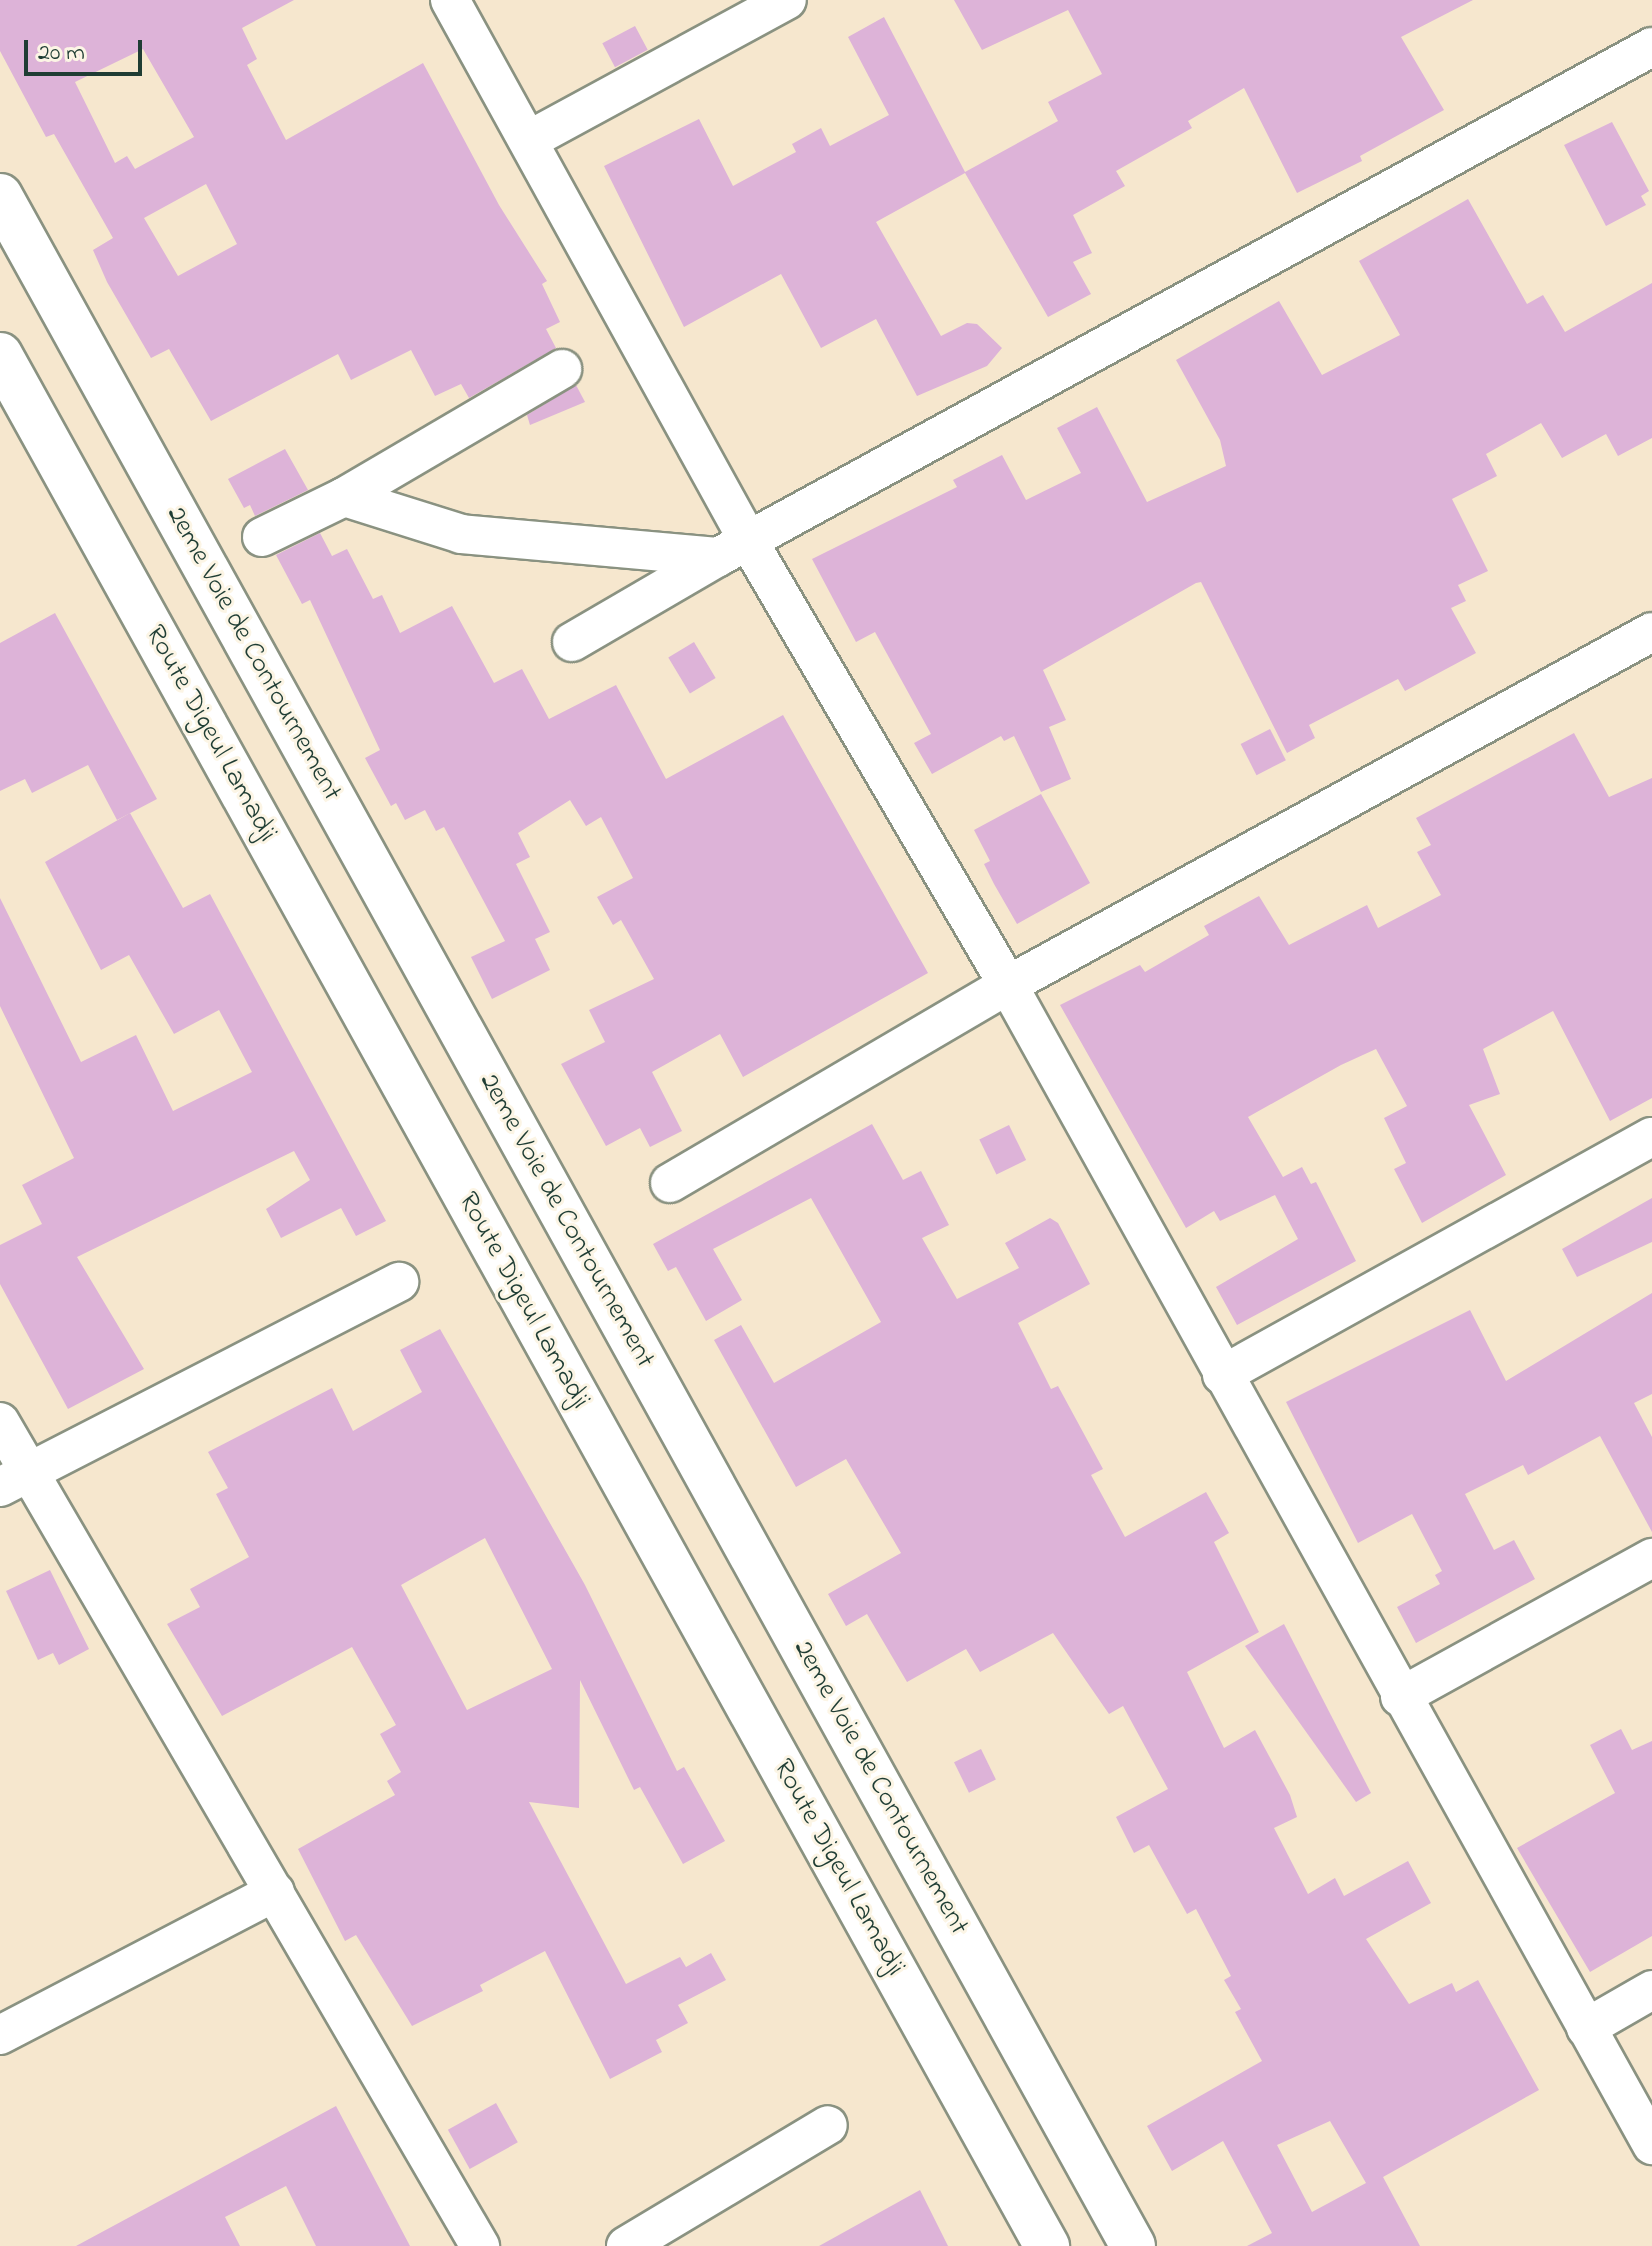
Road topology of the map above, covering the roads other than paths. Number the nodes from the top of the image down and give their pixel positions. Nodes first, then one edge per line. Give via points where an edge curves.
1 (450, 0) edge
2 (787, 0) edge
3 (1652, 47) edge
4 (531, 139) junction
5 (0, 196) edge
6 (0, 355) edge
7 (562, 369) dead end
8 (344, 497) junction
9 (262, 537) dead end
10 (734, 549) junction
11 (1652, 632) edge
12 (572, 642) dead end
13 (1008, 985) junction
14 (1652, 1137) edge
15 (670, 1183) dead end
16 (399, 1282) dead end
17 (1222, 1375) junction
18 (0, 1422) edge
19 (13, 1480) edge
20 (1652, 1558) edge
21 (1400, 1697) junction
22 (275, 1892) junction
23 (1652, 1990) edge
24 (1586, 2028) junction
25 (0, 2035) edge
26 (828, 2125) dead end
27 (1652, 2145) edge
28 (480, 2246) edge
29 (626, 2246) edge
30 (1047, 2246) edge
31 (1133, 2246) edge

1 - 4 street
2 - 4 street
3 - 10 street
4 - 10 street
5 - 31 main road, 2eme Voie de Contournement
6 - 30 main road, Route Digeul Lamadji
7 - 8 street
8 - 9 street
8 - 10 street via 461,534
10 - 12 street
10 - 13 street
11 - 13 street
13 - 15 street
13 - 17 street
14 - 17 street
16 - 19 street
17 - 21 street
18 - 19 street
19 - 22 street
20 - 21 street
21 - 24 street
22 - 25 street
22 - 28 street
23 - 24 street
24 - 27 street
26 - 29 street

